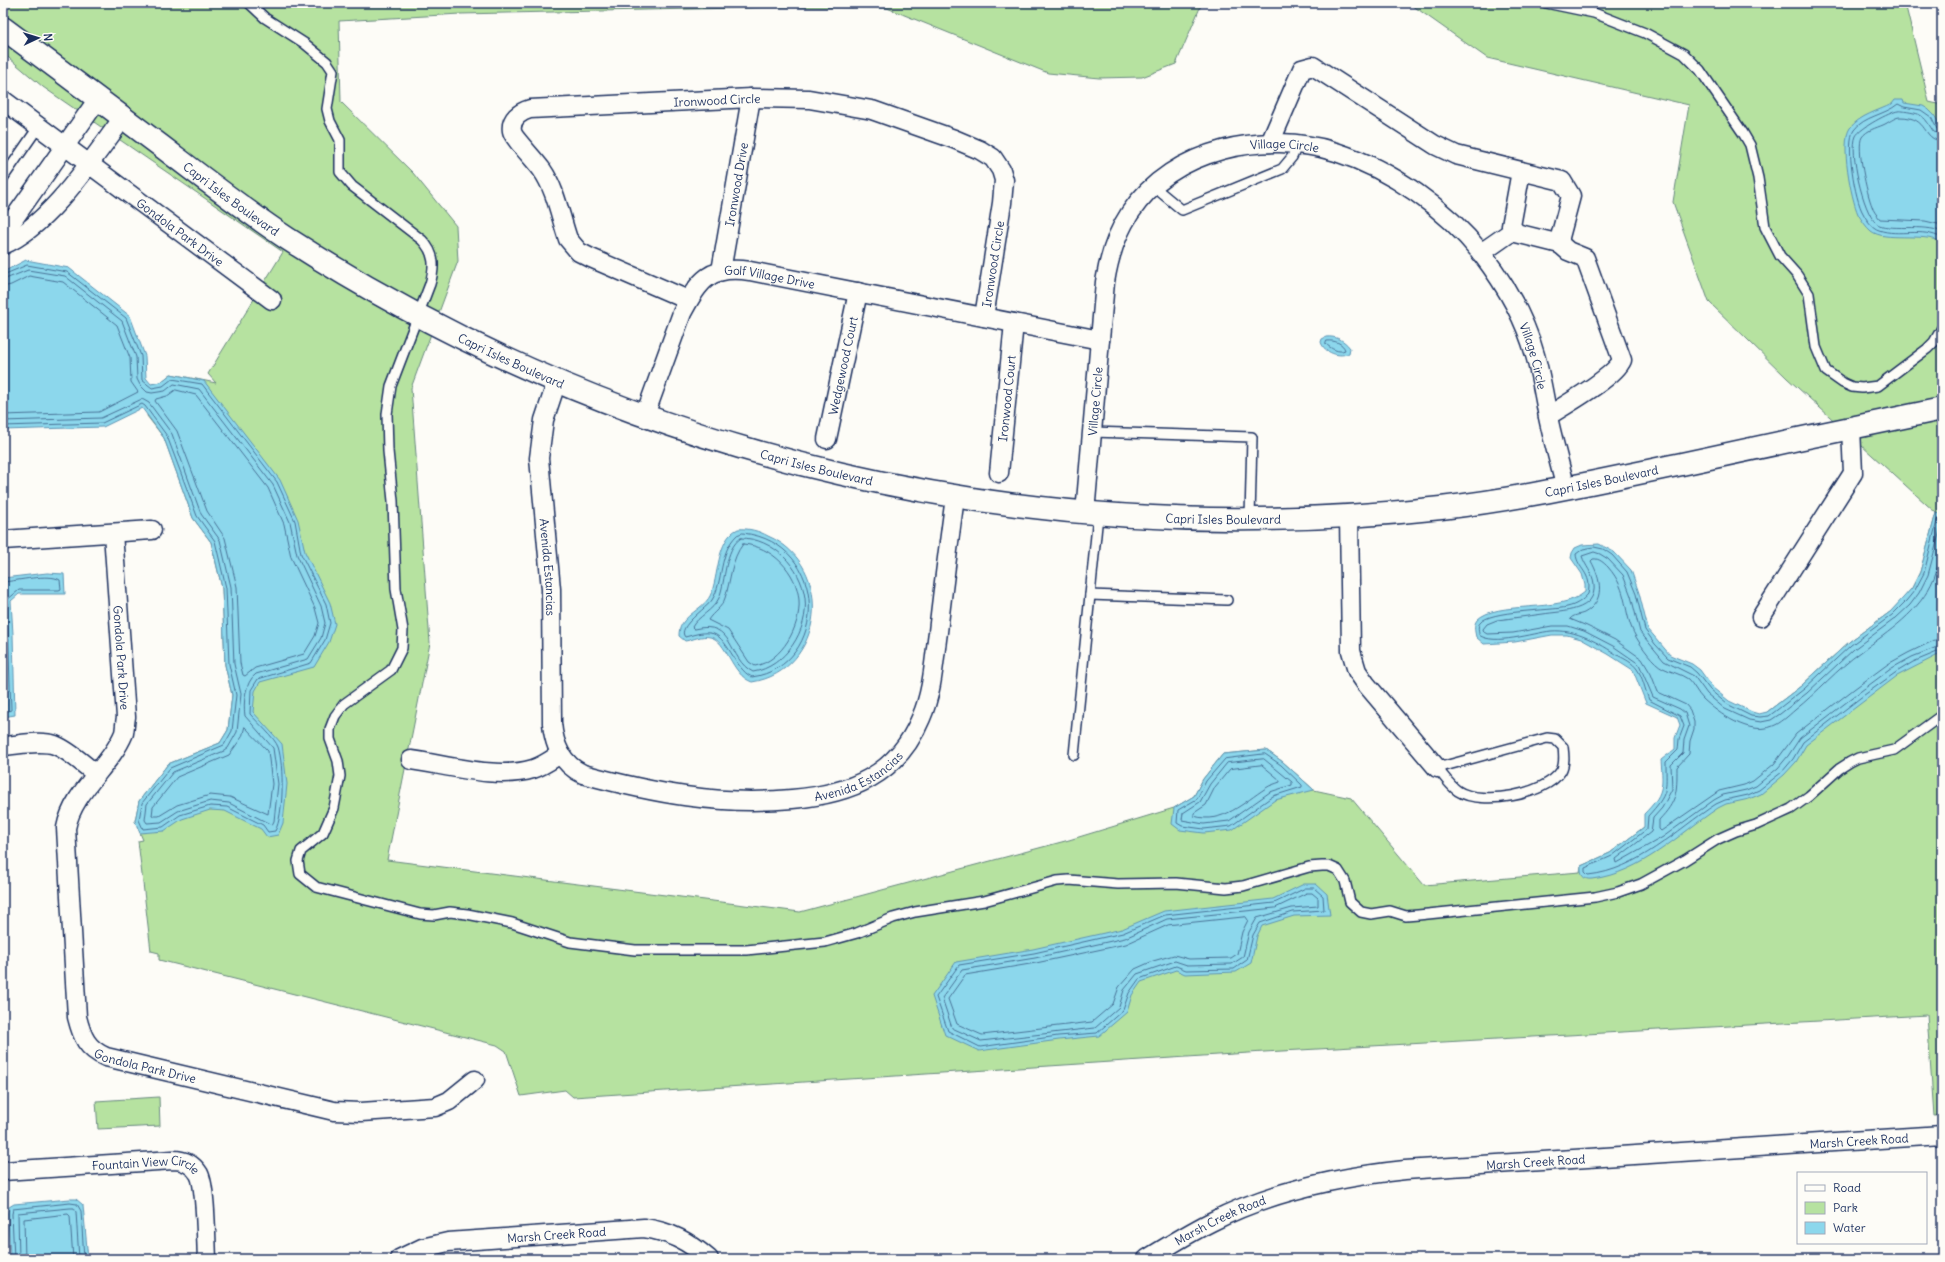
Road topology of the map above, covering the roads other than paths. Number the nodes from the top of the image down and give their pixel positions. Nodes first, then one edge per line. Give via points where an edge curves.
1 (249, 3) edge
2 (1546, 3) edge
3 (3, 28) edge
4 (751, 98) junction
5 (98, 99) junction
6 (3, 100) edge
7 (123, 118) junction
8 (39, 126) junction
9 (1270, 143) junction
10 (1298, 144) junction
11 (65, 146) junction
12 (89, 163) junction
13 (1521, 171) junction
14 (3, 178) edge
15 (1153, 186) junction
16 (1514, 230) junction
17 (3, 234) edge
18 (1560, 244) junction
19 (3, 245) edge
20 (1481, 253) junction
21 (720, 271) junction
22 (858, 292) junction
23 (272, 300) dead end
24 (688, 300) junction
25 (419, 315) junction
26 (984, 317) junction
27 (1014, 323) junction
28 (1942, 328) edge
29 (1100, 340) junction
30 (557, 381) junction
31 (1942, 408) edge
32 (645, 415) junction
33 (1548, 416) junction
34 (1851, 428) junction
35 (1092, 432) junction
36 (827, 439) dead end
37 (999, 473) dead end
38 (1566, 488) junction
39 (955, 497) junction
40 (1091, 514) junction
41 (1350, 516) junction
42 (1250, 519) junction
43 (152, 530) dead end
44 (113, 533) junction
45 (3, 540) edge
46 (1090, 594) junction
47 (1227, 600) dead end
48 (1762, 617) dead end
49 (1942, 715) edge
50 (3, 746) edge
51 (560, 754) junction
52 (1074, 755) dead end
53 (411, 760) dead end
54 (1437, 768) junction
55 (96, 774) junction
56 (475, 1080) dead end
57 (1942, 1135) edge
58 (3, 1171) edge
59 (207, 1259) edge
60 (399, 1259) edge
61 (709, 1259) edge
62 (1147, 1259) edge

1 - 25 lane via 265,18 304,43 327,62 333,71 327,109 340,140 340,172 352,186 422,240 432,255 432,277
2 - 28 lane via 1594,13 1645,33 1684,54 1700,70 1750,145 1765,227 1780,256 1809,294 1816,347 1822,363 1830,374 1852,387 1878,386 1927,349
3 - 5 street, Capri Isles Boulevard
4 - 21 street, Ironwood Drive
4 - 24 street, Ironwood Circle via 530,109 517,115 512,122 515,138 548,180 572,245 591,258
4 - 26 street, Ironwood Circle via 809,99 872,110 954,138 993,158 1001,170 1004,189
5 - 7 street, Capri Isles Boulevard
5 - 11 street
6 - 8 street, Gondola Park Drive
7 - 12 street
7 - 25 street, Capri Isles Boulevard via 288,239
8 - 11 street, Gondola Park Drive
8 - 14 lane
9 - 10 street, Village Circle
9 - 13 street via 1302,69 1314,66 1435,145 1456,155
9 - 15 street, Village Circle via 1215,152 1178,168
10 - 15 lane via 1282,169 1182,210
10 - 20 street, Village Circle via 1342,155 1384,173 1408,187 1447,217
11 - 12 street, Gondola Park Drive
11 - 17 street
12 - 19 street via 37,223
12 - 23 street, Gondola Park Drive
13 - 16 street via 1512,214 1511,226
13 - 18 street via 1562,181 1571,196
15 - 29 street, Village Circle via 1130,213 1113,248 1105,282
16 - 18 street via 1516,233
16 - 20 street
18 - 33 street via 1568,251 1585,258 1622,360 1609,375
20 - 33 street, Village Circle via 1499,278 1528,333 1542,381
21 - 22 street, Golf Village Drive via 750,271
21 - 24 street, Golf Village Drive via 701,283
22 - 26 street, Golf Village Drive
22 - 36 street, Wedgewood Court
24 - 32 street, Golf Village Drive
25 - 30 street, Capri Isles Boulevard
25 - 49 lane via 391,386 387,414 394,564 403,630 402,648 391,670 344,704 330,729 330,740 338,761 340,776 334,808 323,833 301,851 298,861 300,874 316,887 420,914 461,913 512,923 570,942 635,950 679,951 746,950 825,942 915,912 984,901 1065,880 1118,884 1176,882 1226,888 1243,886 1309,867 1329,866 1342,875 1350,902 1360,912 1371,914 1390,911 1406,916 1596,897 1618,892 1656,877 1718,839 1791,809 1844,766 1858,758 1894,750
26 - 27 street, Ironwood Circle
27 - 29 street
27 - 37 street, Ironwood Court
29 - 35 street, Village Circle
30 - 32 street, Capri Isles Boulevard
30 - 51 street, Avenida Estancias via 544,420 539,458 551,597 553,727 556,747
31 - 34 street, Capri Isles Boulevard
32 - 39 street, Capri Isles Boulevard via 722,442 788,461
33 - 38 street, Village Circle
34 - 38 street, Capri Isles Boulevard
34 - 48 street via 1853,473
35 - 40 street, Village Circle
35 - 42 lane via 1252,437
38 - 41 street, Capri Isles Boulevard via 1449,507
39 - 40 street, Capri Isles Boulevard
39 - 51 street, Avenida Estancias via 926,704 917,727 903,749 874,776 843,791 812,797 763,802 728,802 658,792 583,774
40 - 42 street, Capri Isles Boulevard
40 - 46 lane
41 - 42 street, Capri Isles Boulevard
41 - 54 street via 1351,651 1366,684
43 - 44 street
44 - 45 street
44 - 55 street, Gondola Park Drive via 126,717 124,731 118,744
46 - 47 lane
46 - 52 lane
50 - 55 street via 41,743 54,745
51 - 53 street via 533,769 499,774
54 - 54 lane via 1457,791 1483,799 1502,797 1541,787 1553,780 1561,771 1564,760 1563,747 1555,739 1547,738
55 - 56 street, Gondola Park Drive via 69,814 65,838 77,1017 80,1031 94,1052 106,1057 342,1112 435,1107 450,1101
57 - 62 street, Marsh Creek Road via 1361,1175 1310,1186 1242,1208
58 - 59 street, Fountain View Circle via 173,1160 188,1163 198,1173 202,1185
60 - 61 street, Marsh Creek Road via 422,1248 448,1242 644,1228 680,1238

